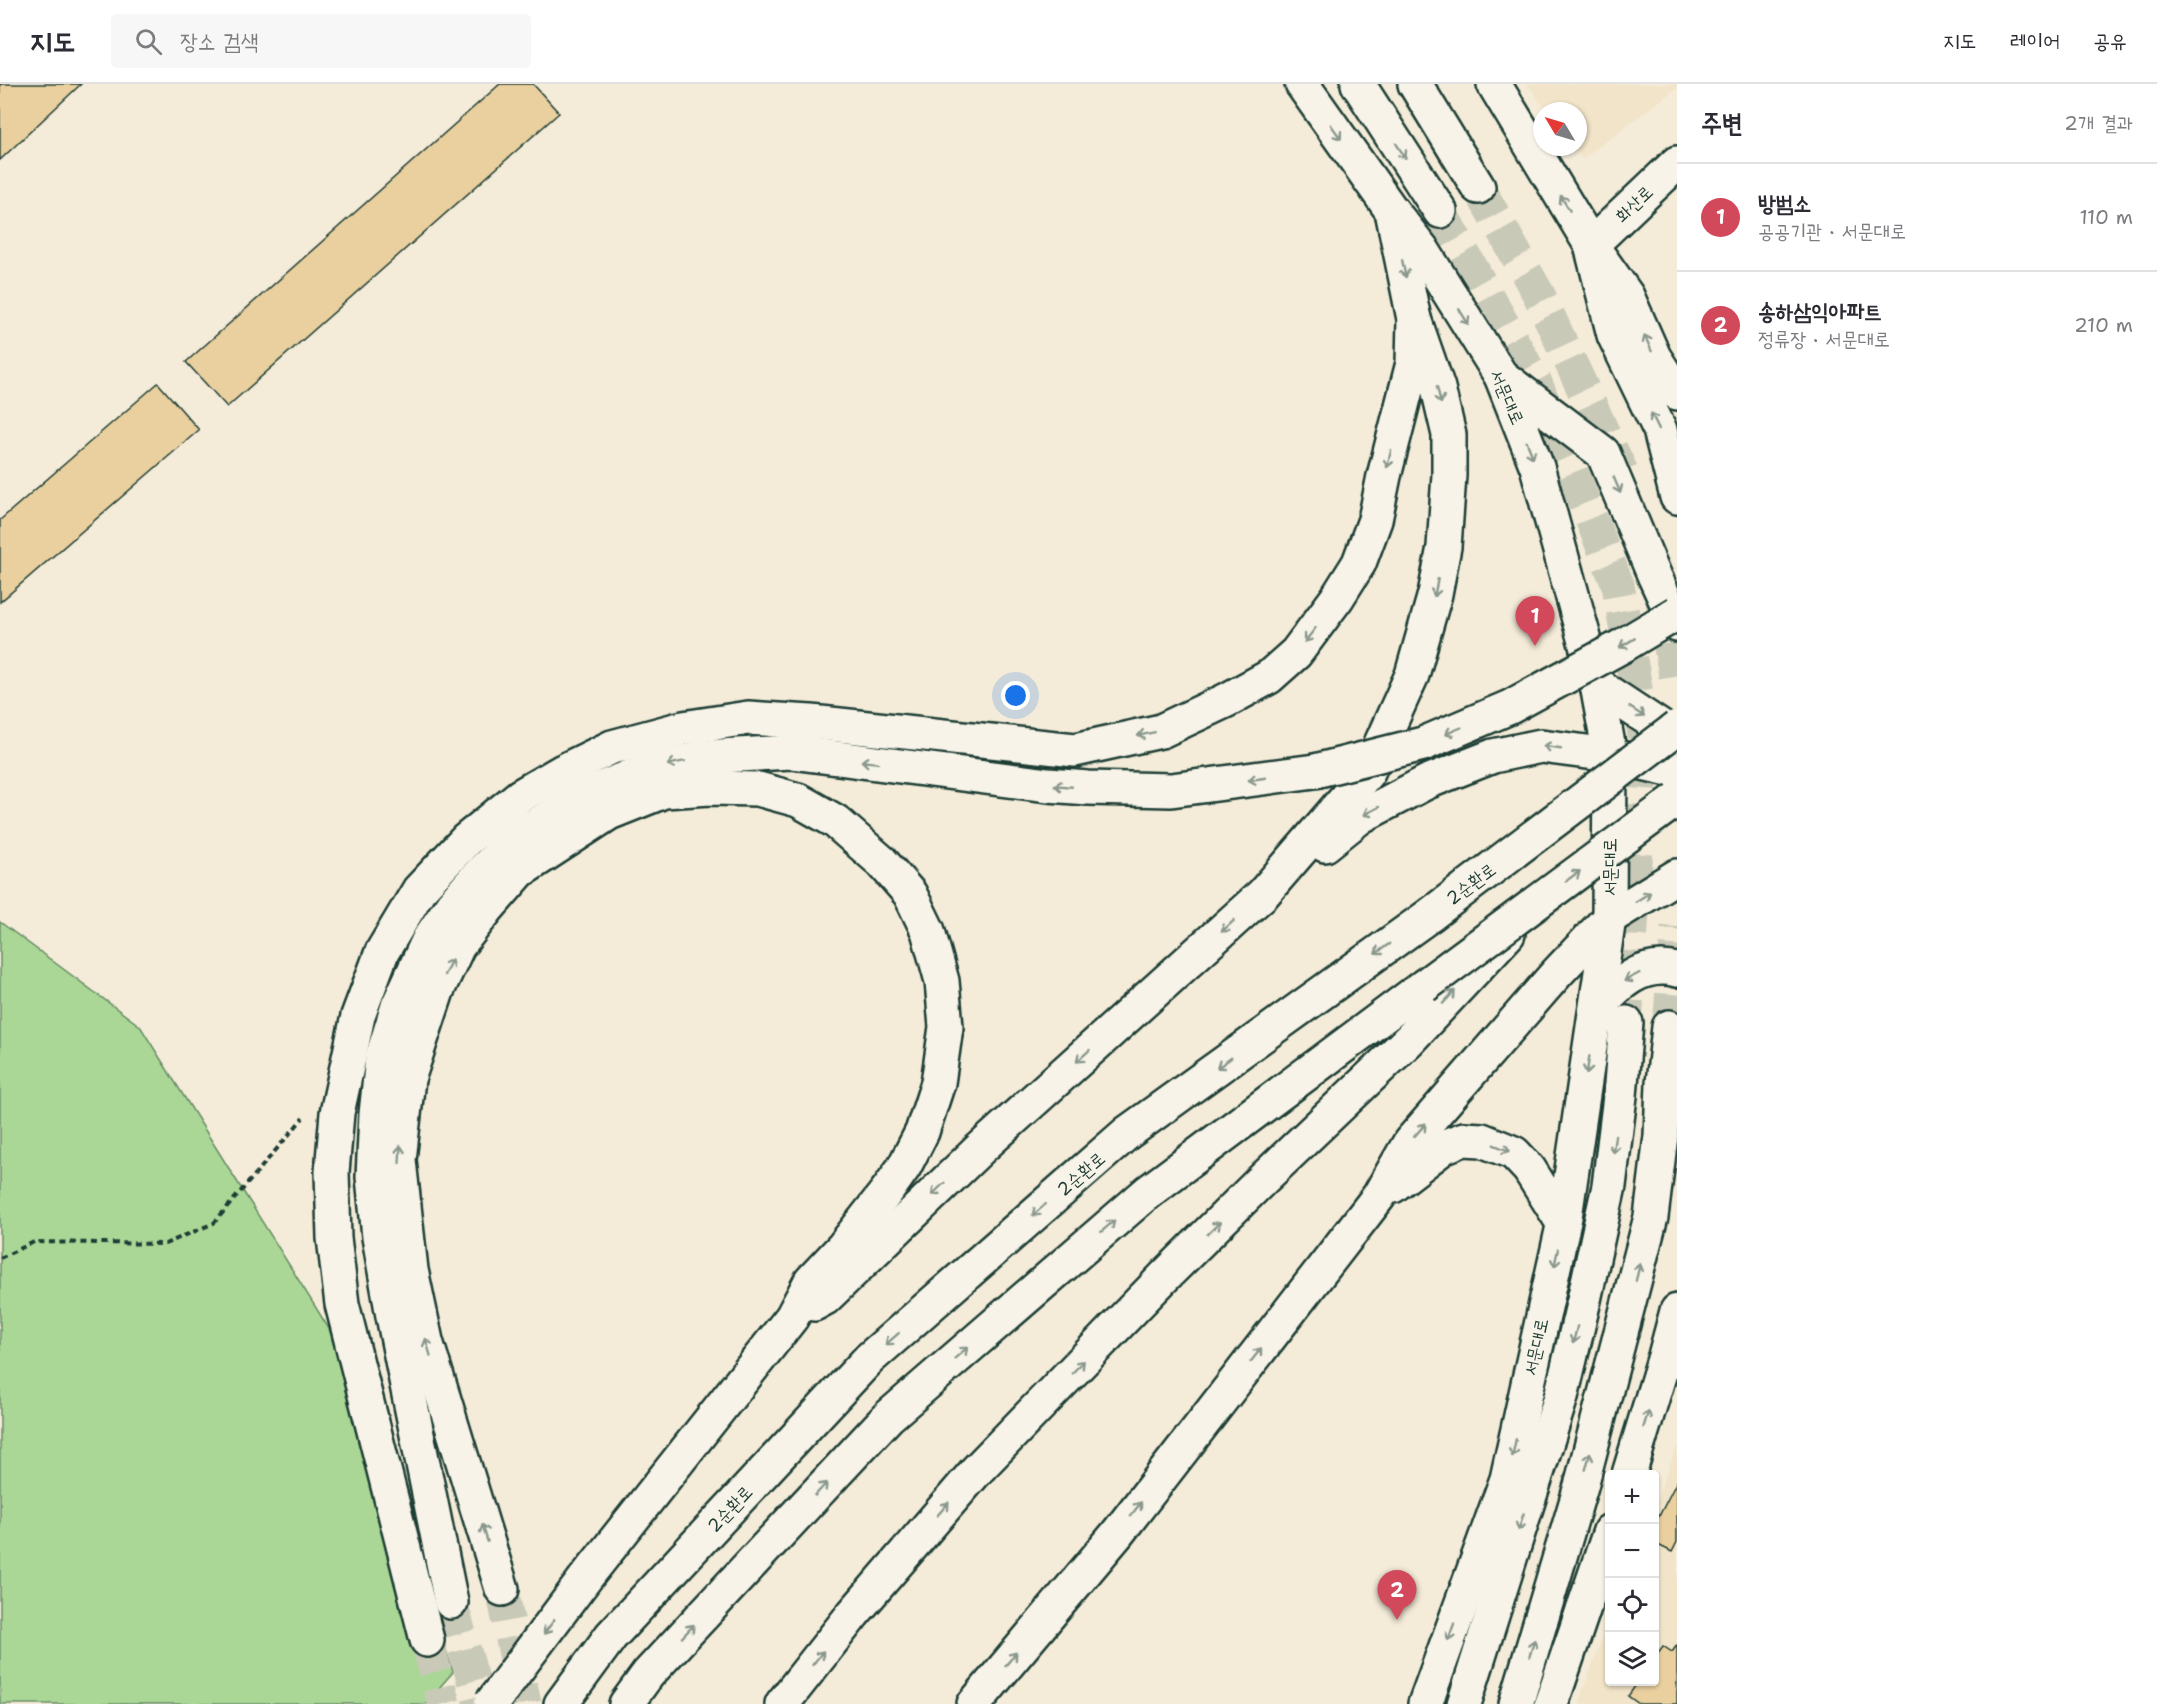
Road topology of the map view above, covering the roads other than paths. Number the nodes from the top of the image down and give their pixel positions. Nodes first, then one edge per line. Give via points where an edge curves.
1 (1302, 84) edge
2 (1358, 84) edge
3 (1415, 84) edge
4 (1494, 84) edge
5 (1677, 163) edge
6 (1478, 187) tunnel mouth
7 (1392, 211) junction
8 (1440, 211) tunnel mouth
9 (1590, 245) junction
10 (1414, 320) junction
11 (1500, 376) junction
12 (1677, 393) edge
13 (1677, 497) edge
14 (1677, 613) edge
15 (1677, 625) tunnel mouth
16 (1597, 685) junction
17 (1677, 728) edge
18 (1677, 738) edge
19 (1610, 755) junction
20 (1677, 771) edge
21 (1677, 800) edge
22 (1677, 876) edge
23 (1263, 894) junction
24 (1538, 902) junction
25 (1609, 918) junction
26 (1677, 970) edge
27 (1597, 1008) junction
28 (1626, 1023) tunnel mouth
29 (1669, 1027) tunnel mouth
30 (1379, 1196) junction
31 (1563, 1223) junction
32 (1677, 1311) edge
33 (792, 1317) junction
34 (1630, 1470) edge
35 (1605, 1546) edge
36 (502, 1589) tunnel mouth
37 (451, 1602) tunnel mouth
38 (427, 1640) tunnel mouth
39 (491, 1704) edge
40 (561, 1704) edge
41 (626, 1704) edge
42 (782, 1704) edge
43 (974, 1704) edge
44 (1425, 1704) edge
45 (1464, 1704) edge
46 (1516, 1704) edge
47 (1551, 1704) edge

1 -> 7 main road, 서문대로
2 -> 8 main road
3 - 6 main road
9 -> 4 main road
5 - 9 main road, 화산로
7 -> 10 main road
7 -> 11 main road, 서문대로 via 1422,249
12 -> 9 main road via 1654,357 1627,296
13 -> 9 main road via 1660,430 1614,335
10 -> 23 main road via 1438,388 1449,435 1444,547 1435,594 1412,675 1368,771
10 -> 38 main road via 1413,363 1375,520 1359,562 1296,653 1269,677 1161,731 1075,750 748,718 684,728 612,747 520,796 466,840 419,890 382,952 358,1016 337,1113 332,1172 342,1304
11 -> 15 main road via 1603,453
11 -> 16 main road, 서문대로 via 1537,467
14 -> 37 main road, bridge via 1510,707 1423,744 1315,771 1171,790 1098,789 792,752 716,756 649,769 580,797 516,838 483,870 429,939 398,1006 382,1058 376,1114 373,1177 379,1237
16 -> 18 main road
16 - 19 main road, 서문대로
17 -> 40 main road, 2순환로, bridge via 1430,915 1127,1133 861,1368 611,1636
19 - 20 main road
19 -> 23 main road via 1540,746 1493,756 1427,782 1360,817
19 - 25 main road, 서문대로
24 -> 21 main road, bridge
25 -> 22 main road
23 -> 33 main road via 981,1149 825,1298
41 -> 24 main road, bridge via 648,1674 888,1417 1148,1192
42 -> 24 main road, bridge via 853,1614 977,1470 1181,1260 1409,1040
25 - 27 main road, 서문대로
30 -> 25 main road via 1410,1142
26 -> 27 main road via 1651,969 1634,974 1617,985
27 -> 31 main road, 서문대로
28 -> 45 main road, 서문대로 via 1609,1186 1579,1322 1561,1397
46 -> 29 main road via 1581,1486 1651,1217
30 -> 31 main road via 1445,1146 1464,1139 1482,1140 1514,1153 1529,1169
43 -> 30 main road via 1117,1534
31 -> 44 main road, 서문대로 via 1507,1479
34 -> 32 main road
36 -> 33 main road via 426,1341 411,1270 399,1160 408,1079 436,991 458,946 520,871 609,813 664,791 758,789 798,800 835,821 882,862 910,894 928,931 942,981 946,1027 938,1083 922,1131 898,1175 866,1220 812,1281
33 -> 39 main road, bridge
35 - 47 main road

